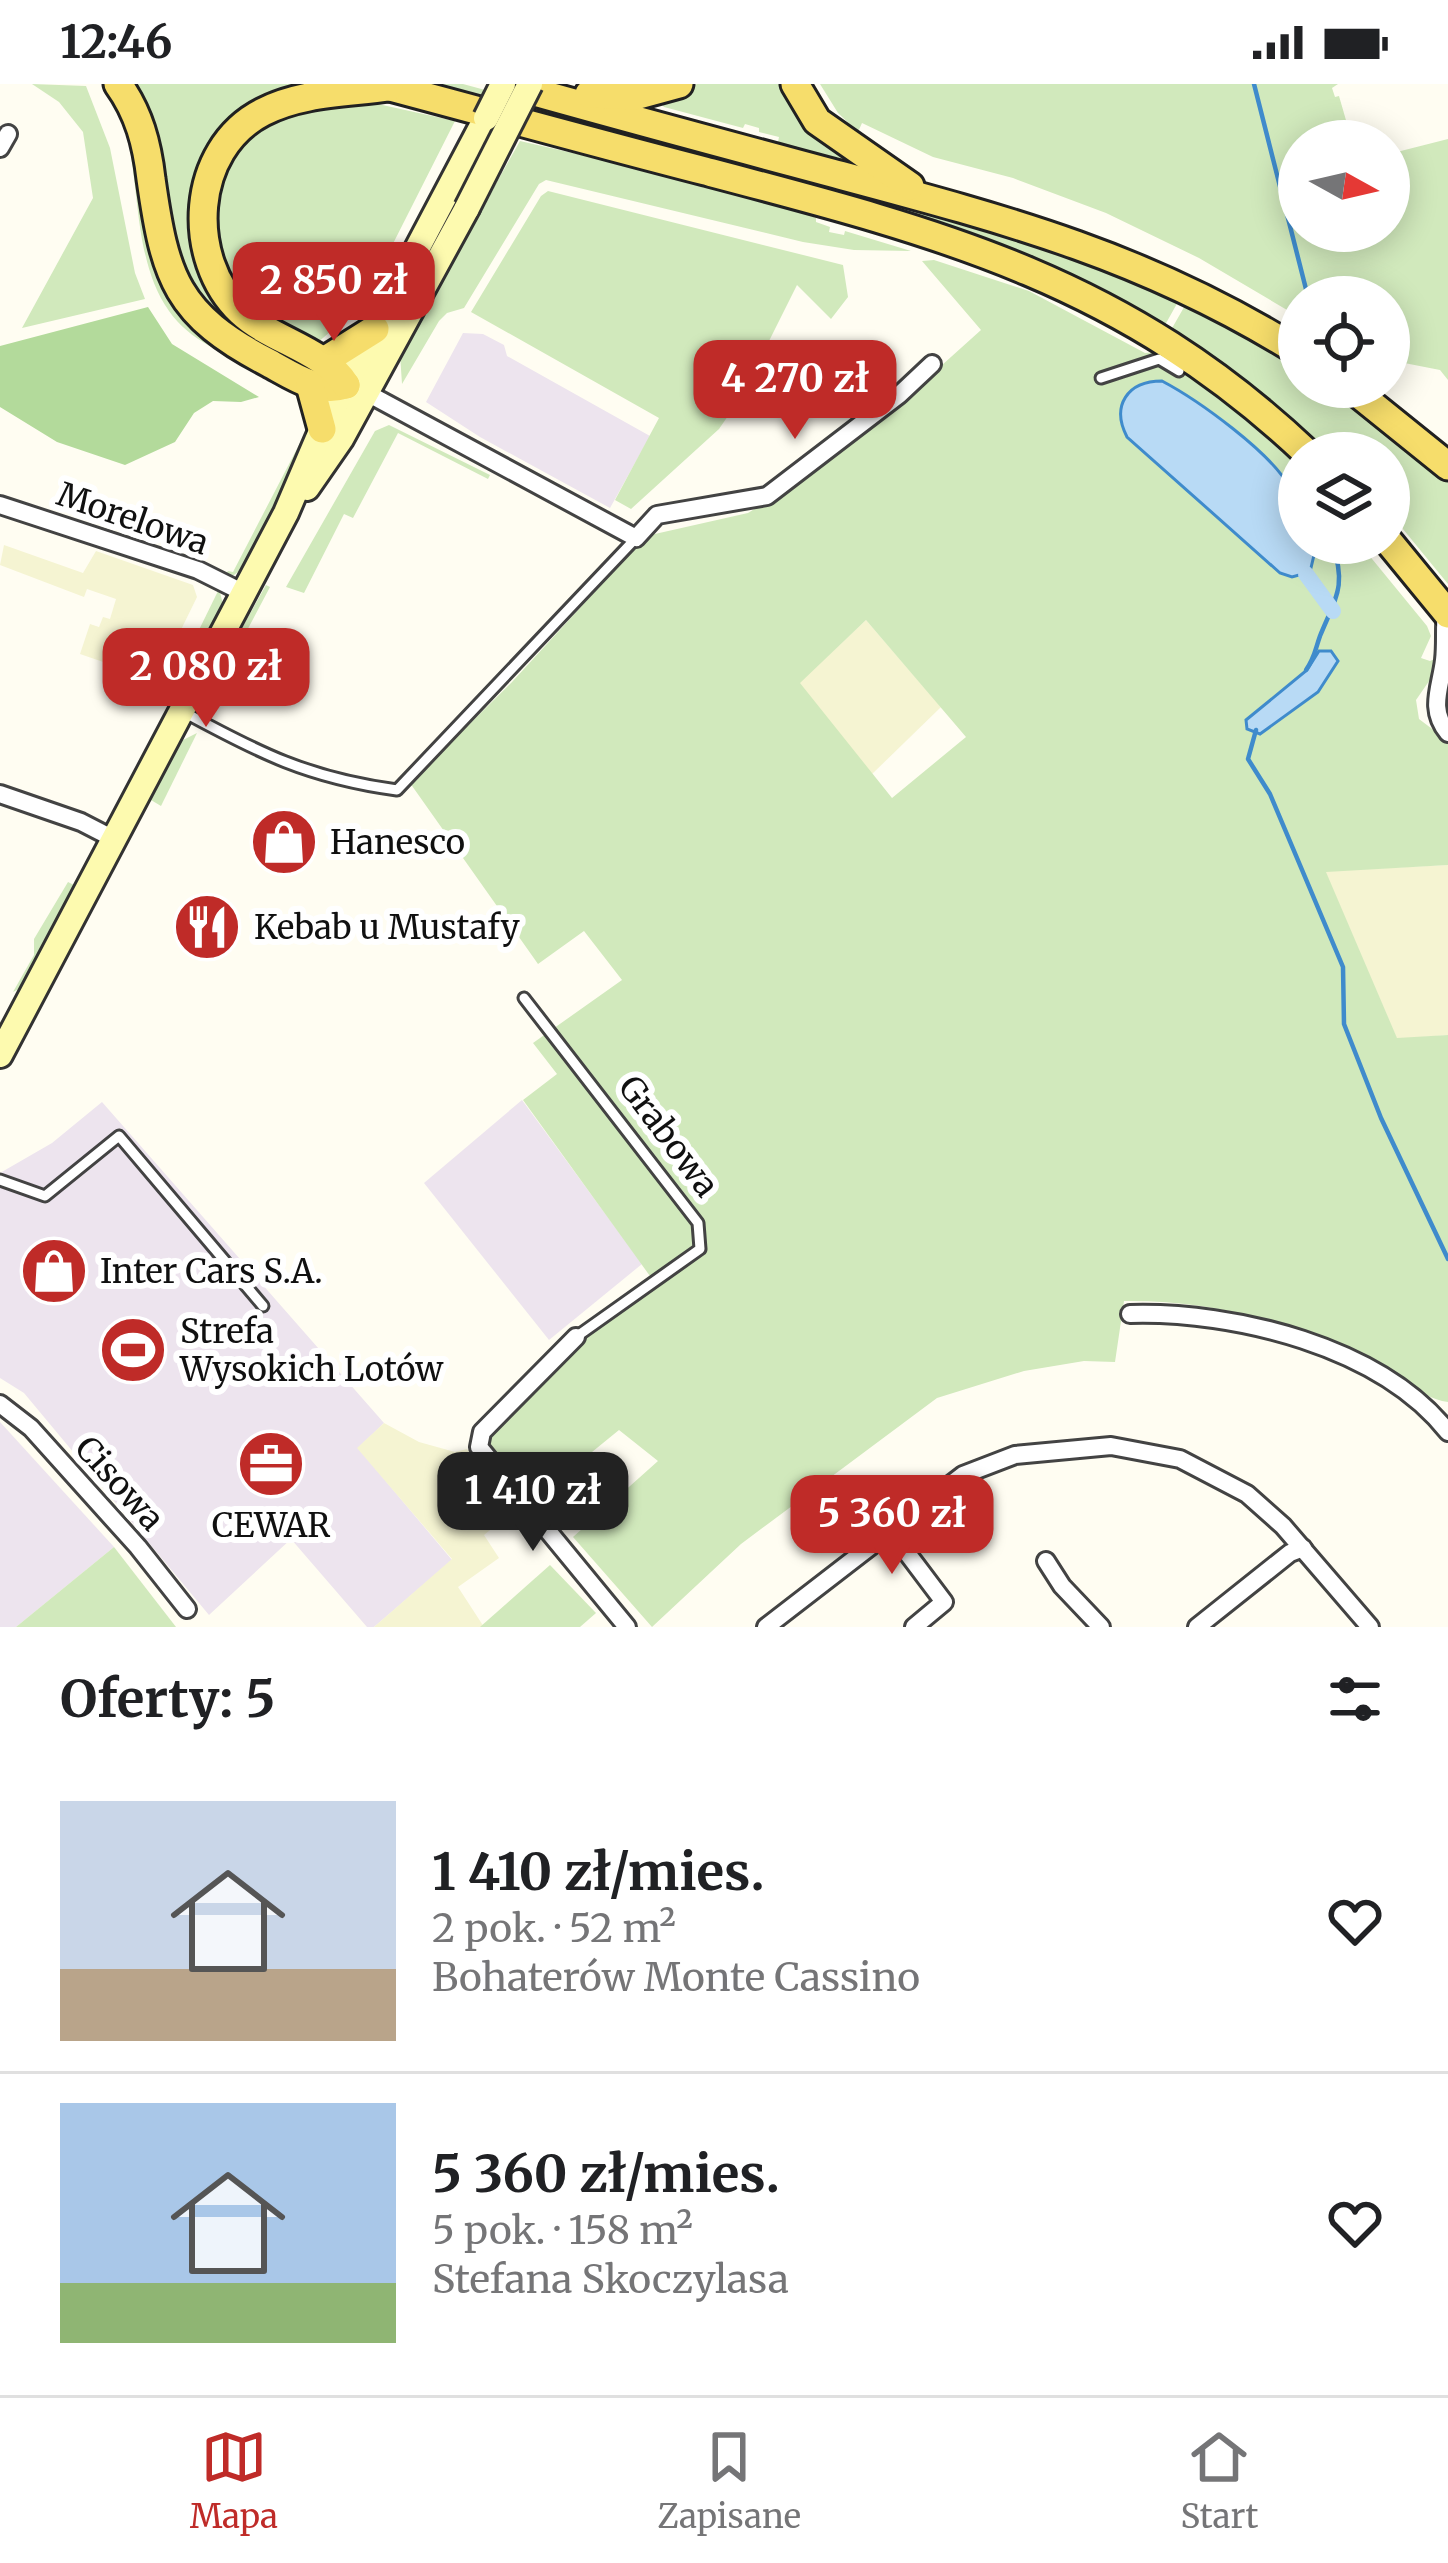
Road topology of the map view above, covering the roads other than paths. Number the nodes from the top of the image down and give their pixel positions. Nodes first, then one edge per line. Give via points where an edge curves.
1 (118, 84) edge
2 (505, 84) edge
3 (679, 84) edge
4 (795, 84) edge
5 (384, 85) edge
6 (536, 89) edge
7 (922, 196) junction
8 (375, 329) junction
9 (1278, 340) edge
10 (932, 364) dead end
11 (1179, 370) dead end
12 (317, 373) junction
13 (1100, 378) dead end
14 (357, 389) junction
15 (1377, 408) edge
16 (322, 429) junction
17 (1283, 432) edge
18 (1448, 466) edge
19 (0, 505) edge
20 (286, 513) junction
21 (636, 538) junction
22 (1407, 564) edge
23 (244, 593) junction
24 (1447, 612) edge
25 (1442, 700) edge
26 (182, 711) junction
27 (1448, 733) edge
28 (0, 794) edge
29 (114, 838) junction
30 (524, 998) dead end
31 (0, 1055) edge
32 (0, 1180) edge
33 (263, 1306) dead end
34 (1130, 1314) dead end
35 (576, 1336) joint
36 (0, 1404) edge
37 (1448, 1432) edge
38 (889, 1529) junction
39 (1303, 1548) junction
40 (1046, 1561) dead end
41 (187, 1609) dead end
42 (627, 1627) edge
43 (766, 1627) edge
44 (914, 1627) edge
45 (1101, 1627) edge
46 (1197, 1627) edge
47 (1370, 1627) edge

1 - 12 main road via 143,132 162,248 178,290 227,340
2 - 6 main road
2 - 8 street, bridge
3 - 6 main road via 635,96
4 - 7 main road via 817,121
5 - 12 main road via 303,97 260,113 228,143 206,188 206,248 224,292
5 - 17 main road via 906,226 1031,269 1144,326
6 - 7 main road
6 - 14 street, bridge
7 - 9 main road via 1088,246
8 - 12 main road
8 - 14 street
10 - 21 street via 767,496 657,515
11 - 13 lane via 1159,358
12 - 14 main road
12 - 16 main road
14 - 16 street
14 - 20 street via 341,439
14 - 21 street
15 - 18 main road
16 - 20 street
19 - 23 street, Morelowa via 198,570
20 - 23 street
21 - 26 lane via 397,790 310,774
22 - 24 main road
23 - 26 street
24 - 25 street
25 - 27 street via 1438,722
26 - 29 street
28 - 29 street
29 - 31 street
30 - 35 lane, Grabowa via 698,1223 700,1249
32 - 33 lane via 45,1196 119,1136
34 - 37 street via 1244,1323 1288,1335 1390,1380
35 - 42 street, Grabowa via 482,1432 479,1447
36 - 41 street, Cisowa via 31,1427
38 - 39 street via 986,1465 1112,1446 1209,1471 1247,1494
38 - 43 street
38 - 44 street via 944,1602
39 - 46 street
39 - 47 street
40 - 45 street

